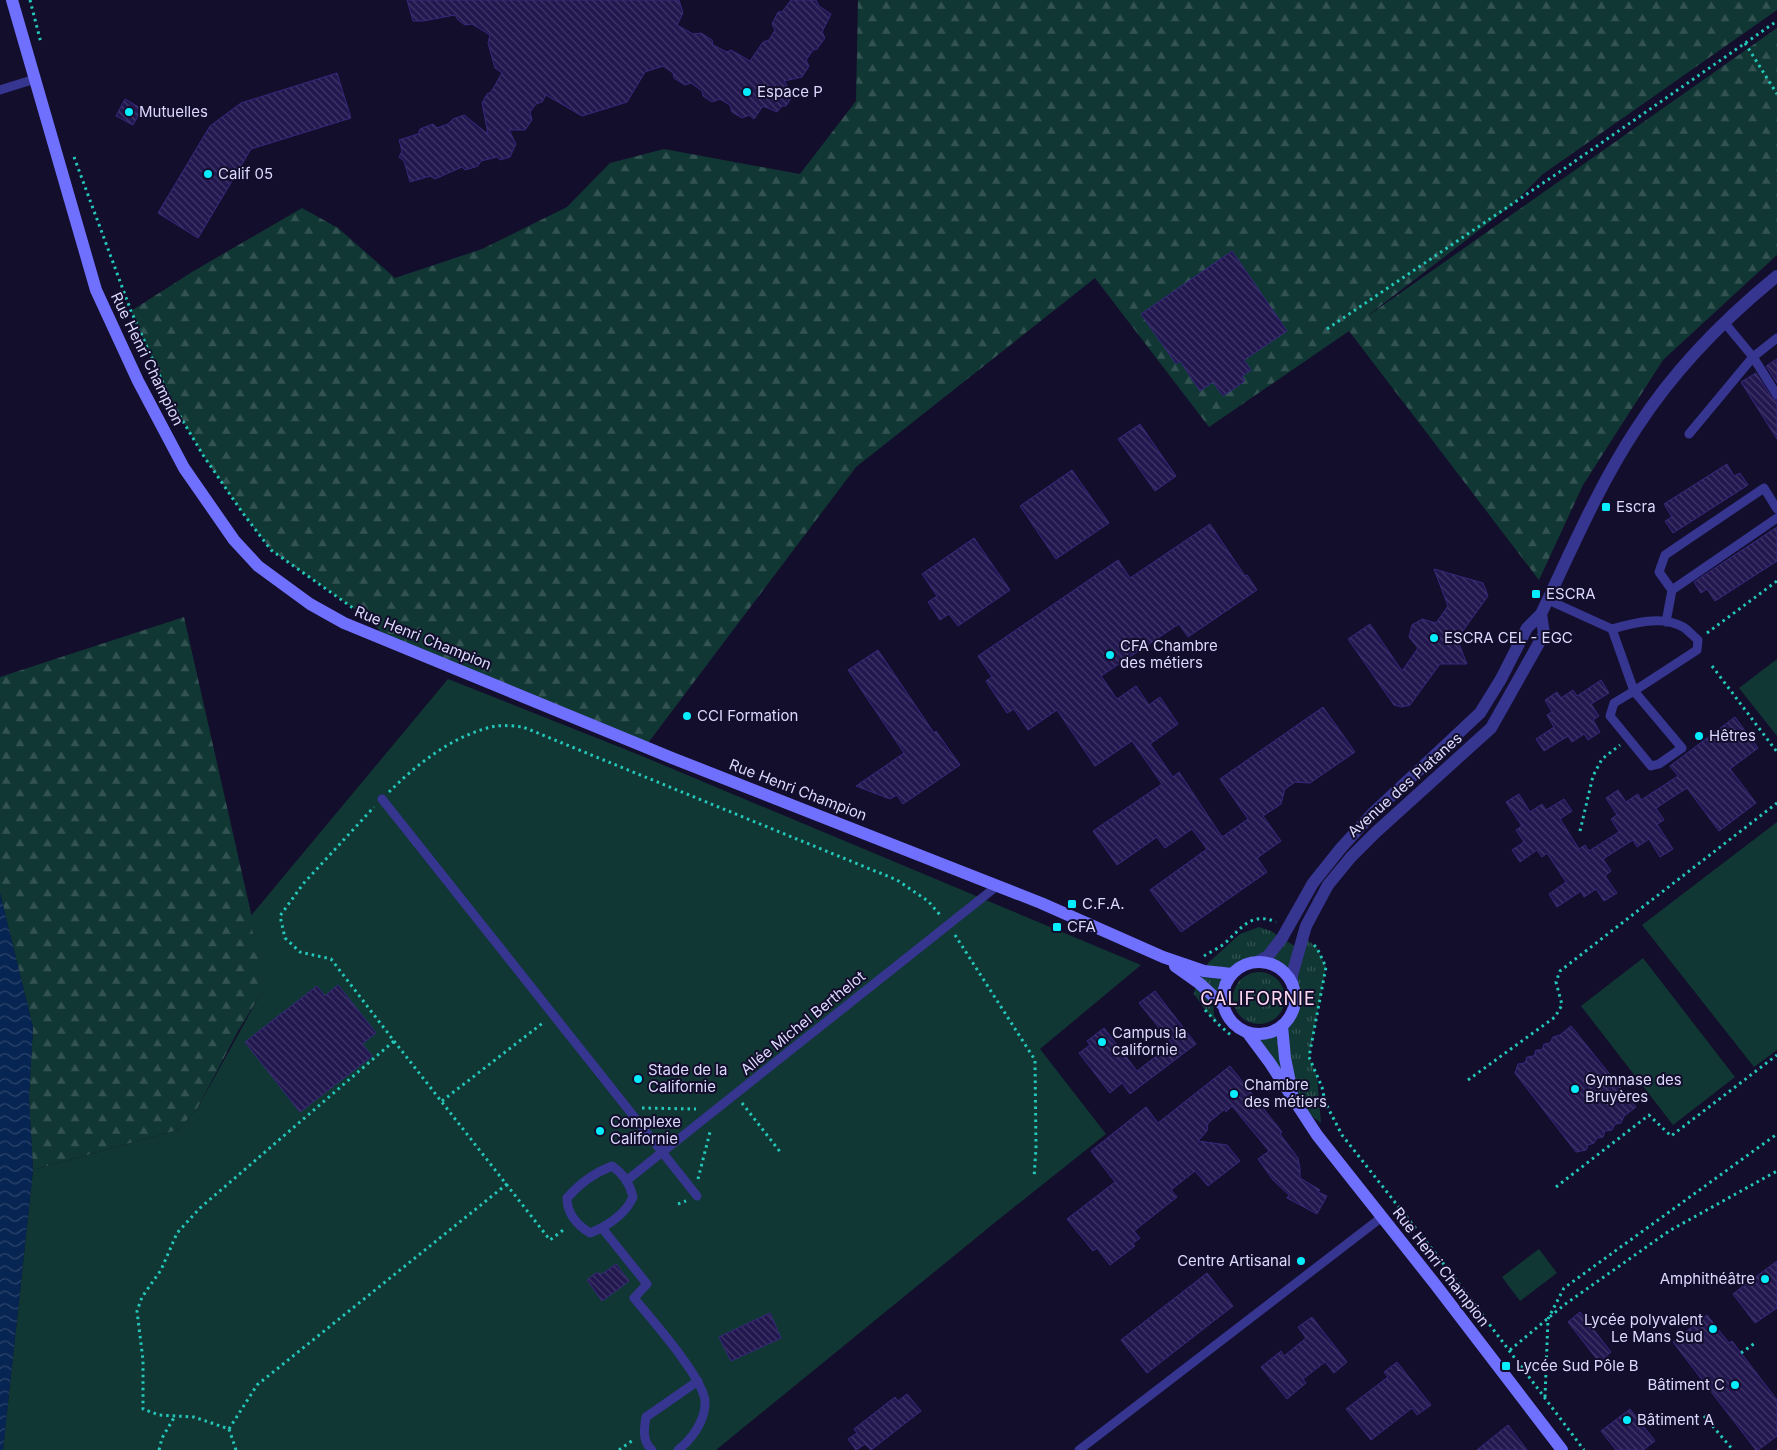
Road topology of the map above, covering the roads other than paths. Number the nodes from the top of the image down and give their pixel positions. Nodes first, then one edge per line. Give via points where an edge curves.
1 (12, 0) edge
2 (34, 78) junction
3 (0, 90) edge
4 (1777, 276) edge
5 (1724, 322) junction
6 (1777, 338) edge
7 (1753, 356) junction
8 (1777, 395) edge
9 (1689, 434) dead end
10 (1777, 509) edge
11 (1777, 518) edge
12 (1672, 590) junction
13 (1548, 600) junction
14 (1541, 614) junction
15 (1666, 622) junction
16 (1612, 629) junction
17 (1634, 692) junction
18 (382, 799) road end
19 (997, 886) junction
20 (1163, 957) junction
21 (1257, 962) junction
22 (1232, 974) junction
23 (1292, 984) junction
24 (1224, 1006) junction
25 (1282, 1026) junction
26 (1243, 1036) junction
27 (1295, 1103) junction
28 (662, 1152) junction
29 (626, 1181) junction
30 (697, 1196) dead end
31 (1382, 1217) junction
32 (602, 1228) junction
33 (698, 1381) junction
34 (652, 1450) edge
35 (678, 1450) edge
36 (1079, 1450) edge
37 (1562, 1450) edge

1 - 2 street, Rue Henri Champion
2 - 3 lane
2 - 19 street, Rue Henri Champion via 93,281 138,381 184,468 234,540 258,566 310,604 344,623 672,758
4 - 5 street, Avenue des Platanes
5 - 7 lane
5 - 13 street, Avenue des Platanes via 1692,355 1636,428 1608,476
6 - 7 lane
7 - 8 lane
7 - 9 lane
10 - 12 lane via 1764,488 1665,555 1659,572
11 - 12 lane
12 - 15 lane
13 - 14 street, Avenue des Platanes
13 - 16 lane
14 - 21 street, Avenue des Platanes via 1527,628 1480,712 1372,814 1341,848 1313,884 1268,956
14 - 23 street, Avenue des Platanes via 1544,634 1491,728 1375,833 1328,885 1306,926
15 - 16 lane via 1641,621
15 - 17 lane via 1683,627 1698,640 1697,650
16 - 17 lane
17 - 17 lane via 1614,704 1610,716 1651,766 1659,764 1682,748
18 - 28 lane
19 - 20 street, Rue Henri Champion
19 - 28 lane, Allée Michel Berthelot
20 - 22 street, Rue Henri Champion via 1204,971
20 - 24 street, Rue Henri Champion via 1200,983
21 - 22 street via 1244,965
21 - 23 street via 1278,967
22 - 24 street via 1224,990
23 - 25 street via 1295,1005
24 - 26 street
25 - 26 street via 1265,1034
25 - 27 street, Rue Henri Champion
26 - 27 street, Rue Henri Champion via 1270,1063
27 - 31 street, Rue Henri Champion
28 - 29 lane, Allée Michel Berthelot
28 - 30 lane
29 - 32 lane via 633,1197 630,1205
29 - 32 lane via 612,1166 575,1188 567,1198 567,1207 580,1227 590,1232
31 - 36 lane
31 - 37 street, Rue Henri Champion
32 - 33 lane via 646,1284 634,1298
33 - 34 lane via 646,1417 644,1433
33 - 35 lane via 705,1401 701,1422 689,1442

